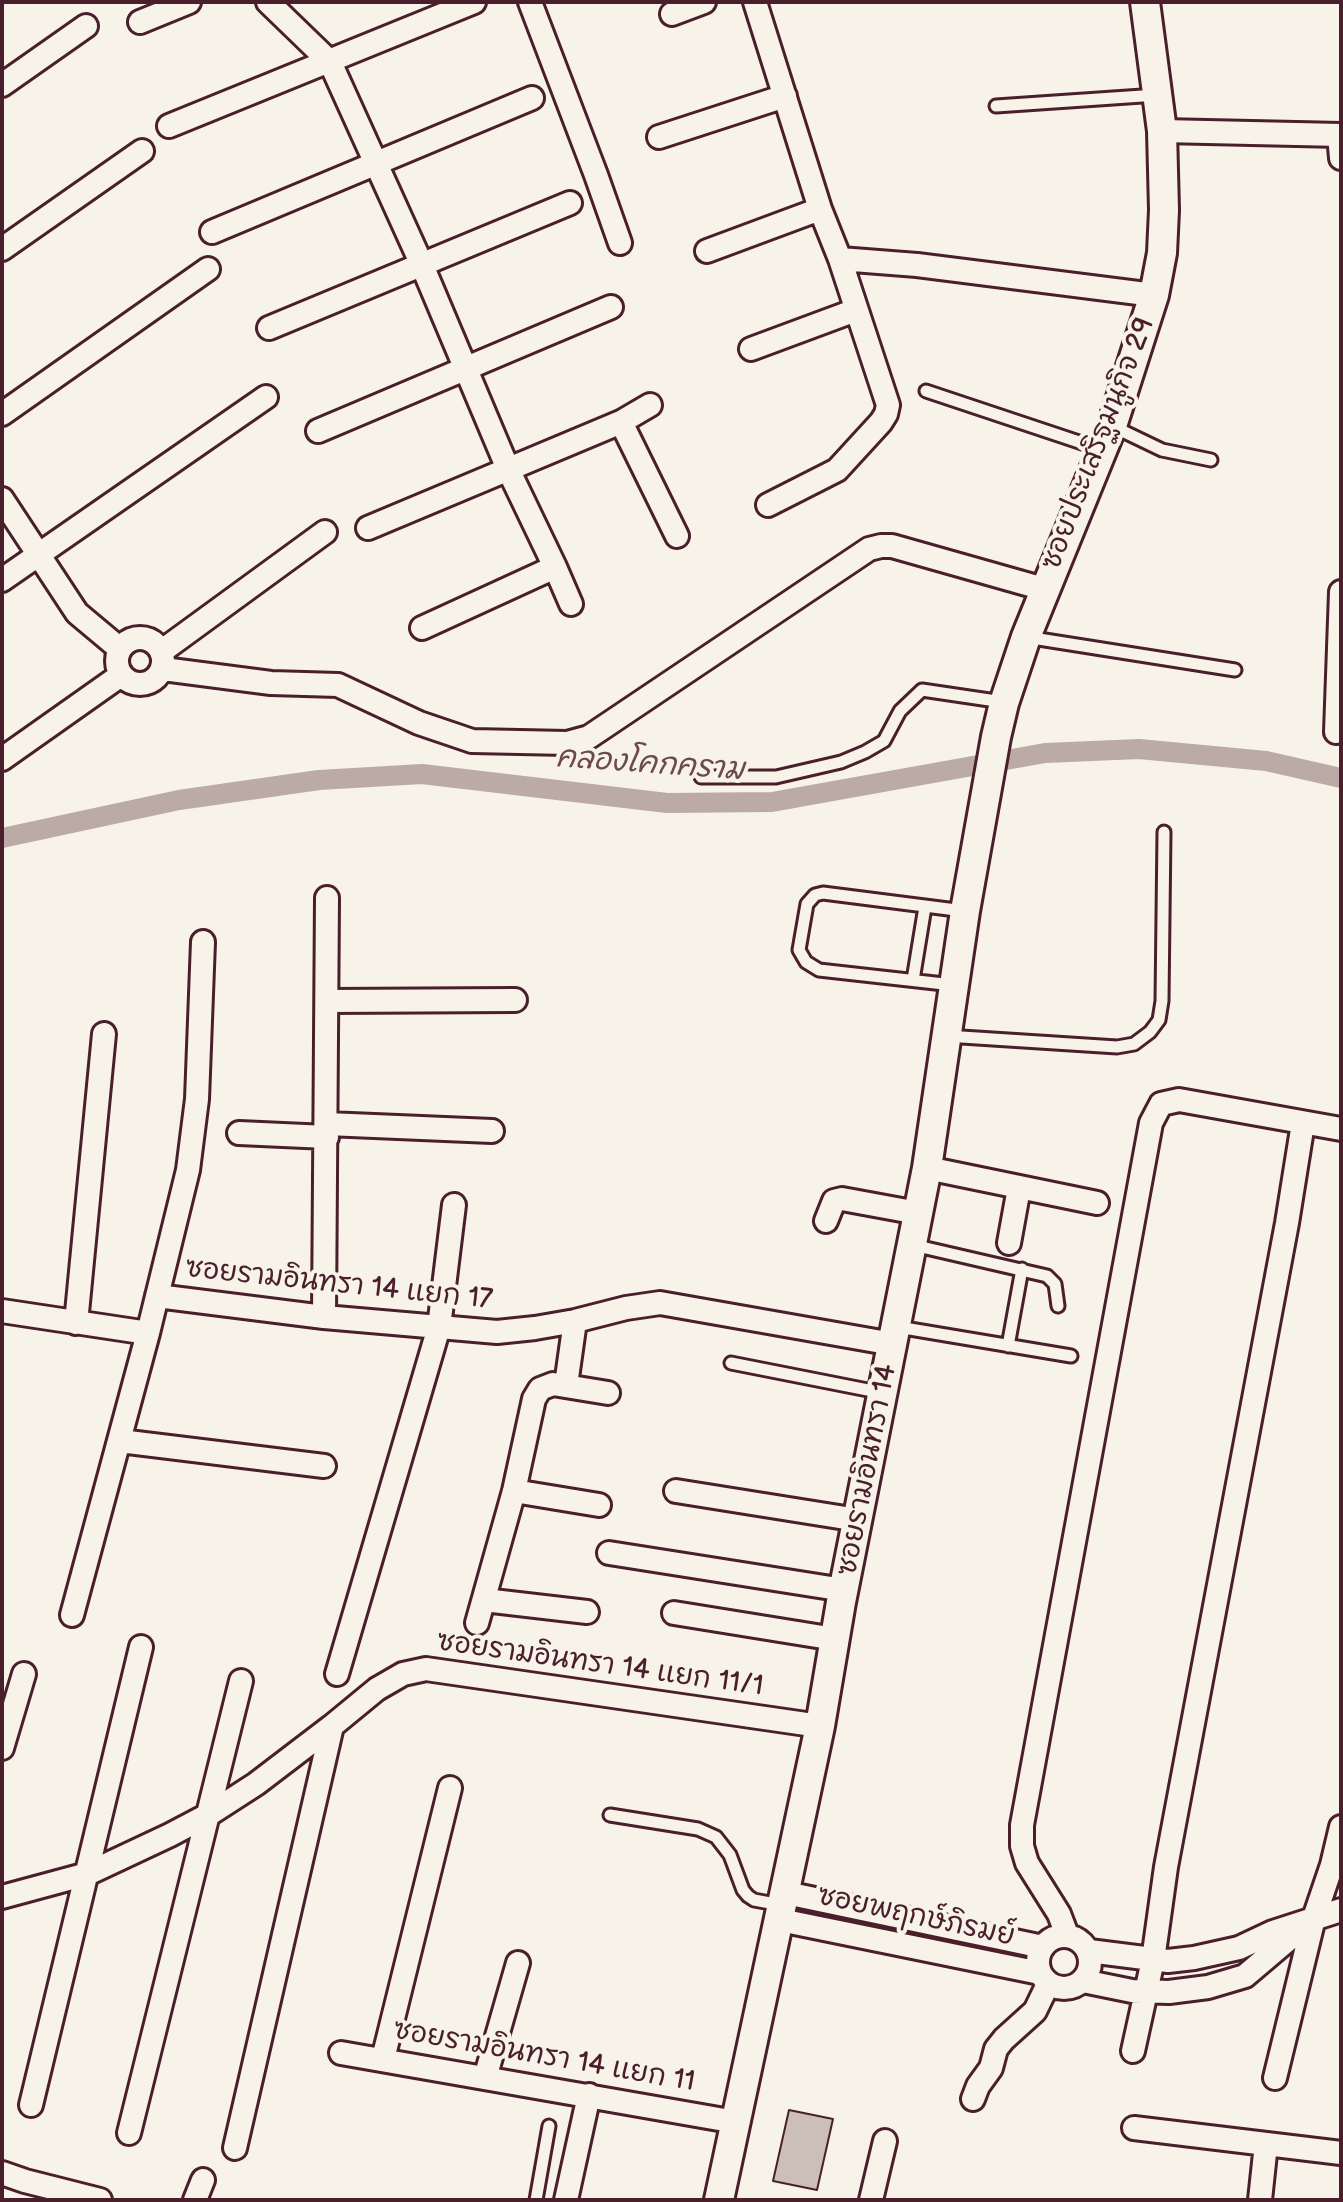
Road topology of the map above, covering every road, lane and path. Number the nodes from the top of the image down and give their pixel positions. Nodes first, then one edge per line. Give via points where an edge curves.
1 (189, 2) edge
2 (268, 2) edge
3 (474, 2) edge
4 (530, 2) edge
5 (704, 2) edge
6 (755, 2) edge
7 (1145, 2) edge
8 (672, 14) dead end
9 (140, 22) dead end
10 (86, 26) dead end
11 (330, 62) junction
12 (2, 85) edge
13 (1157, 95) junction
14 (785, 96) junction
15 (532, 98) dead end
16 (996, 106) dead end
17 (169, 126) dead end
18 (1162, 131) junction
19 (1340, 135) edge
20 (659, 137) dead end
21 (142, 151) dead end
22 (1341, 158) edge
23 (377, 163) junction
24 (570, 203) dead end
25 (820, 209) junction
26 (212, 232) dead end
27 (620, 243) dead end
28 (2, 249) edge
29 (707, 251) dead end
30 (840, 259) junction
31 (422, 265) junction
32 (208, 269) dead end
33 (1154, 295) junction
34 (611, 307) dead end
35 (856, 310) junction
36 (269, 328) dead end
37 (751, 349) dead end
38 (465, 369) junction
39 (926, 391) dead end
40 (266, 397) dead end
41 (650, 405) dead end
42 (2, 414) edge
43 (621, 422) junction
44 (318, 431) dead end
45 (1107, 438) junction
46 (1211, 460) dead end
47 (508, 469) junction
48 (2, 499) edge
49 (768, 505) dead end
50 (368, 528) dead end
51 (325, 532) dead end
52 (677, 536) dead end
53 (38, 555) junction
54 (555, 567) junction
55 (2, 580) edge
56 (1044, 589) junction
57 (1341, 592) edge
58 (571, 604) dead end
59 (422, 628) dead end
60 (1026, 637) junction
61 (120, 649) junction
62 (162, 660) junction
63 (1235, 670) dead end
64 (121, 675) junction
65 (1004, 703) junction
66 (1336, 732) dead end
67 (996, 737) joint
68 (2, 759) edge
69 (701, 777) dead end
70 (1164, 832) dead end
71 (327, 898) dead end
72 (925, 907) junction
73 (965, 911) junction
74 (203, 942) dead end
75 (913, 980) junction
76 (953, 985) junction
77 (515, 1000) dead end
78 (327, 1001) junction
79 (104, 1034) dead end
80 (946, 1036) junction
81 (1303, 1123) junction
82 (1341, 1129) edge
83 (327, 1130) junction
84 (492, 1131) dead end
85 (239, 1133) dead end
86 (927, 1168) junction
87 (1019, 1188) junction
88 (1097, 1203) dead end
89 (454, 1205) dead end
90 (918, 1213) junction
91 (826, 1221) dead end
92 (1009, 1243) dead end
93 (912, 1245) junction
94 (1022, 1269) junction
95 (157, 1296) junction
96 (1058, 1306) dead end
97 (2, 1311) edge
98 (324, 1317) junction
99 (575, 1321) junction
100 (76, 1323) junction
101 (439, 1327) junction
102 (148, 1333) junction
103 (894, 1335) junction
104 (1008, 1346) junction
105 (1071, 1356) dead end
106 (731, 1363) dead end
107 (566, 1385) junction
108 (608, 1393) dead end
109 (883, 1393) junction
110 (120, 1441) junction
111 (324, 1466) dead end
112 (514, 1491) junction
113 (676, 1491) dead end
114 (599, 1505) dead end
115 (858, 1520) junction
116 (609, 1553) dead end
117 (844, 1590) junction
118 (484, 1600) junction
119 (587, 1612) dead end
120 (674, 1613) dead end
121 (72, 1615) dead end
122 (477, 1623) dead end
123 (835, 1639) junction
124 (141, 1647) dead end
125 (24, 1674) dead end
126 (337, 1674) dead end
127 (241, 1681) dead end
128 (332, 1726) junction
129 (820, 1726) junction
130 (2, 1748) edge
131 (450, 1788) dead end
132 (208, 1815) junction
133 (610, 1815) dead end
134 (1341, 1827) edge
135 (87, 1874) junction
136 (2, 1897) edge
137 (783, 1906) junction
138 (1341, 1910) edge
139 (1314, 1918) junction
140 (1067, 1935) junction
141 (1043, 1947) junction
142 (1089, 1951) junction
143 (1153, 1960) junction
144 (518, 1963) dead end
145 (1044, 1978) junction
146 (1083, 1981) junction
147 (1146, 1991) junction
148 (1133, 2051) dead end
149 (341, 2053) dead end
150 (383, 2059) junction
151 (485, 2078) junction
152 (1275, 2078) dead end
153 (589, 2095) junction
154 (973, 2099) dead end
155 (31, 2105) dead end
156 (736, 2122) junction
157 (549, 2126) dead end
158 (1134, 2128) dead end
159 (129, 2133) dead end
160 (885, 2141) dead end
161 (1266, 2144) junction
162 (235, 2148) dead end
163 (1341, 2153) edge
164 (2, 2173) edge
165 (21, 2191) edge
166 (100, 2200) edge
167 (536, 2200) edge
168 (566, 2200) edge
169 (719, 2200) edge
170 (871, 2200) edge
171 (1260, 2200) edge

1 - 9 street
2 - 11 street
3 - 11 street
4 - 27 street
5 - 8 street
6 - 14 street
7 - 13 street, ซอยประเสริฐมนูกิจ 29
10 - 12 street
11 - 17 street
11 - 23 street
13 - 16 lane
13 - 18 street, ซอยประเสริฐมนูกิจ 29
14 - 20 street
14 - 25 street
15 - 23 street
18 - 19 street
18 - 33 street, ซอยประเสริฐมนูกิจ 29 via 1162,253
19 - 22 street
21 - 28 street
23 - 26 street
23 - 31 street
24 - 31 street
25 - 29 street
25 - 30 street
30 - 33 street
30 - 35 street
31 - 36 street
31 - 38 street
32 - 42 street
33 - 45 street, ซอยประเสริฐมนูกิจ 29
34 - 38 street
35 - 37 street
35 - 49 street via 888,405 886,414 835,472
38 - 44 street
38 - 47 street
39 - 45 lane
40 - 53 street
41 - 43 street
43 - 47 street
43 - 52 street
45 - 46 lane
45 - 56 street, ซอยประเสริฐมนูกิจ 29
47 - 50 street
47 - 54 street
48 - 53 street
51 - 62 street
53 - 55 street
53 - 61 street via 77,613
54 - 58 street
54 - 59 street
56 - 60 street, ซอยประเสริฐมนูกิจ 29
56 - 62 street via 892,546 869,549 589,737 567,743 472,741 338,685 271,683
57 - 66 street
60 - 63 lane
60 - 65 street, ซอยประเสริฐมนูกิจ 29
61 - 62 street via 138,638 152,641
61 - 64 street
62 - 64 street via 157,678 141,685
64 - 68 street
65 - 67 street, ซอยประเสริฐมนูกิจ 29
65 - 69 lane via 922,690 900,711 884,741 841,762 776,777
67 - 73 street, ซอยรามอินทรา 14
70 - 80 lane via 1162,1001 1159,1020 1150,1032 1134,1044 1117,1047
71 - 78 street
72 - 73 lane
72 - 75 lane
72 - 75 lane via 815,895 807,904 799,950 819,970
73 - 76 street, ซอยรามอินทรา 14
74 - 95 street via 197,1099 188,1170
75 - 76 lane
76 - 80 street, ซอยรามอินทรา 14
77 - 78 street
78 - 83 street
79 - 100 street
80 - 86 street, ซอยรามอินทรา 14
81 - 82 street
81 - 140 street via 1179,1100 1161,1104 1151,1123 1022,1825 1027,1863
81 - 143 street
83 - 84 street
83 - 85 street
83 - 98 street
86 - 87 street
86 - 90 street, ซอยรามอินทรา 14
87 - 88 street
87 - 92 street
89 - 101 street
90 - 91 street via 842,1199 834,1201
90 - 93 street, ซอยรามอินทรา 14
93 - 94 lane
93 - 103 street, ซอยรามอินทรา 14
94 - 96 lane via 1052,1280
94 - 104 lane
95 - 98 street, ซอยรามอินทรา 14 แยก 17
95 - 102 street
97 - 100 street
98 - 101 street, ซอยรามอินทรา 14 แยก 17
99 - 101 street, ซอยรามอินทรา 14 แยก 17 via 497,1332
99 - 103 street, ซอยรามอินทรา 14 แยก 17 via 660,1303
99 - 107 street
100 - 102 street
101 - 126 street
102 - 110 street
103 - 104 lane
103 - 109 street, ซอยรามอินทรา 14
104 - 105 lane
106 - 109 lane
107 - 108 street
107 - 112 street via 540,1389 534,1399
109 - 115 street, ซอยรามอินทรา 14
110 - 111 street
110 - 121 street
112 - 114 street
112 - 118 street
113 - 115 street
115 - 117 street, ซอยรามอินทรา 14
116 - 117 street
117 - 123 street, ซอยรามอินทรา 14
118 - 119 street
118 - 122 street
120 - 123 street
123 - 129 street, ซอยรามอินทรา 14
124 - 135 street
125 - 130 street
127 - 132 street
128 - 129 street, ซอยรามอินทรา 14 แยก 11/1 via 377,1689 403,1674 426,1669
128 - 132 street, ซอยรามอินทรา 14 แยก 11/1
128 - 162 street
129 - 137 street, ซอยรามอินทรา 14
131 - 150 street
132 - 135 street, ซอยรามอินทรา 14 แยก 11/1
132 - 159 street
133 - 137 lane via 698,1829 716,1837 748,1896
134 - 139 street
135 - 136 street, ซอยรามอินทรา 14 แยก 11/1
135 - 155 street
137 - 141 street, ซอยพฤกษ์ภิรมย์
137 - 145 street, ซอยพฤกษ์ภิรมย์
137 - 156 street, ซอยรามอินทรา 14
138 - 139 street, ซอยพฤกษ์ภิรมย์
139 - 143 street, ซอยพฤกษ์ภิรมย์ via 1239,1948
139 - 147 street, ซอยพฤกษ์ภิรมย์ via 1245,1976 1208,1987
139 - 152 street
140 - 141 street, ซอยพฤกษ์ภิรมย์
140 - 142 street, ซอยพฤกษ์ภิรมย์
141 - 145 street, ซอยพฤกษ์ภิรมย์ via 1038,1959
142 - 143 street, ซอยพฤกษ์ภิรมย์
142 - 146 street via 1089,1973
143 - 147 street
144 - 151 street
145 - 146 street, ซอยพฤกษ์ภิรมย์ via 1060,1988
145 - 154 street via 1035,2011 996,2049
146 - 147 street, ซอยพฤกษ์ภิรมย์
147 - 148 street
149 - 150 street, ซอยรามอินทรา 14 แยก 11
150 - 151 street, ซอยรามอินทรา 14 แยก 11
151 - 153 street, ซอยรามอินทรา 14 แยก 11
153 - 156 street, ซอยรามอินทรา 14 แยก 11
153 - 168 street
156 - 169 street, ซอยรามอินทรา 14
157 - 167 lane
158 - 161 street
160 - 170 street
161 - 163 street
161 - 171 street
164 - 165 street
165 - 166 street

